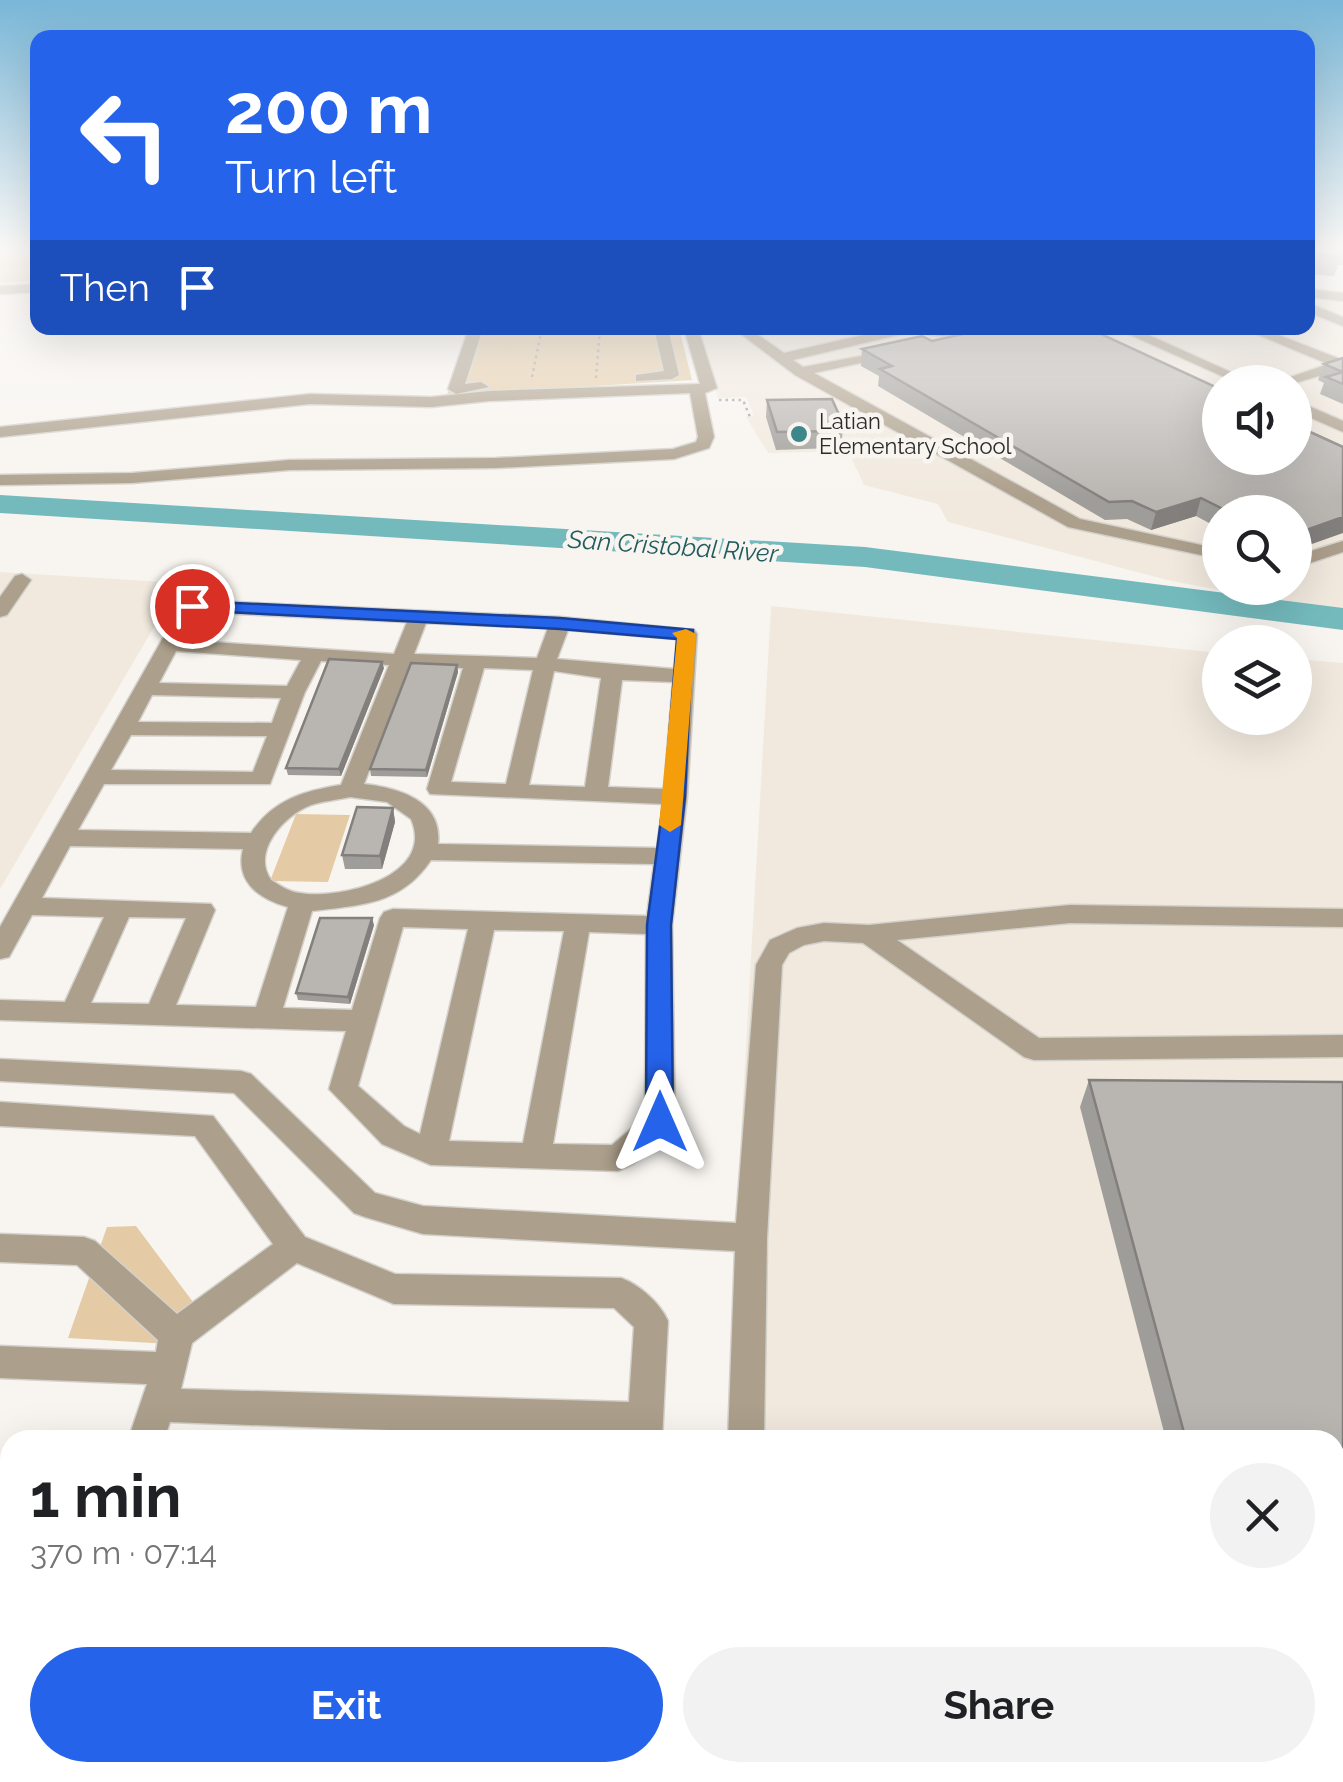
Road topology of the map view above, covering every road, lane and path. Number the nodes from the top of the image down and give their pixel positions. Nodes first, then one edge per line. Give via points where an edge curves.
1 (474, 335) edge
2 (541, 335) edge
3 (599, 335) edge
4 (662, 335) edge
5 (692, 335) edge
6 (756, 335) edge
7 (880, 335) edge
8 (966, 335) edge
9 (1138, 335) edge
10 (1269, 335) edge
11 (782, 358) junction
12 (1337, 359) edge
13 (1207, 365) edge
14 (800, 372) junction
15 (1312, 374) edge
16 (596, 381) junction
17 (531, 384) junction
18 (703, 388) junction
19 (1312, 413) edge
20 (750, 417) dead end
21 (1343, 427) edge
22 (0, 432) edge
23 (0, 480) edge
24 (1343, 546) edge
25 (1202, 550) edge
26 (1312, 556) edge
27 (22, 580) dead end
28 (0, 610) edge
29 (418, 618) junction
30 (560, 623) junction
31 (171, 645) junction
32 (314, 655) junction
33 (399, 660) junction
34 (474, 664) junction
35 (545, 664) junction
36 (612, 673) junction
37 (684, 676) junction
38 (146, 689) junction
39 (294, 692) junction
40 (123, 728) junction
41 (281, 730) junction
42 (96, 777) junction
43 (350, 790) junction
44 (516, 790) junction
45 (596, 794) junction
46 (674, 797) junction
47 (61, 838) junction
48 (254, 841) junction
49 (426, 852) junction
50 (665, 856) junction
51 (302, 902) junction
52 (24, 906) junction
53 (120, 909) junction
54 (1343, 918) edge
55 (483, 919) junction
56 (578, 923) junction
57 (659, 925) junction
58 (869, 934) junction
59 (0, 950) edge
60 (0, 1010) edge
61 (74, 1011) junction
62 (159, 1014) junction
63 (266, 1018) junction
64 (360, 1021) junction
65 (1343, 1046) edge
66 (0, 1070) edge
67 (0, 1114) edge
68 (431, 1153) junction
69 (536, 1156) junction
70 (752, 1238) junction
71 (294, 1247) junction
72 (0, 1248) edge
73 (173, 1352) junction
74 (0, 1362) edge
75 (157, 1404) junction
76 (149, 1430) edge
77 (644, 1430) edge
78 (746, 1430) edge

1 - 17 street via 456,389
2 - 17 path
3 - 16 path
4 - 16 street via 672,375
5 - 18 street
6 - 11 street
7 - 11 street
8 - 14 street
9 - 13 street
10 - 12 street
11 - 14 street
12 - 15 street via 1342,366
14 - 25 street via 1074,523
16 - 17 street
18 - 20 path via 715,400 743,400
18 - 22 street via 431,402 310,399
18 - 23 street via 703,445 674,454
19 - 21 street
24 - 26 street
27 - 28 street
29 - 30 street
29 - 31 street via 192,606
29 - 33 street
30 - 35 street
30 - 37 street via 686,634
31 - 32 street
31 - 38 street
32 - 33 street
32 - 39 street
33 - 34 street
33 - 43 street
34 - 35 street
34 - 44 street via 438,789
35 - 36 street
35 - 44 street
36 - 37 street
36 - 45 street
37 - 46 street
38 - 39 street
38 - 40 street
39 - 41 street
40 - 41 street
40 - 42 street
41 - 42 street via 262,779
42 - 47 street
43 - 48 street via 293,804
43 - 49 street via 384,793 411,805 427,826
44 - 45 street
45 - 46 street
46 - 50 street
47 - 48 street
47 - 52 street
48 - 51 street via 250,862 260,882
49 - 50 street
49 - 51 street via 406,877 372,896
50 - 57 street
51 - 63 street
52 - 53 street
52 - 59 street
53 - 61 street
53 - 62 street via 202,910
54 - 58 street via 1070,914
55 - 56 street
55 - 64 street via 393,918
55 - 68 street
56 - 57 street
56 - 69 street
57 - 69 street via 660,1122 618,1158
58 - 65 street via 1034,1050
58 - 70 street via 797,937 779,947 769,965
60 - 61 street
61 - 62 street
62 - 63 street
63 - 64 street
64 - 68 street via 343,1089 394,1134
66 - 70 street via 241,1082 365,1204 424,1220
67 - 71 street via 204,1124
68 - 69 street
70 - 78 street
71 - 73 street
71 - 77 street via 394,1288 621,1293 651,1322
72 - 73 street via 84,1251
73 - 74 street
73 - 75 street
75 - 76 street
75 - 77 street

